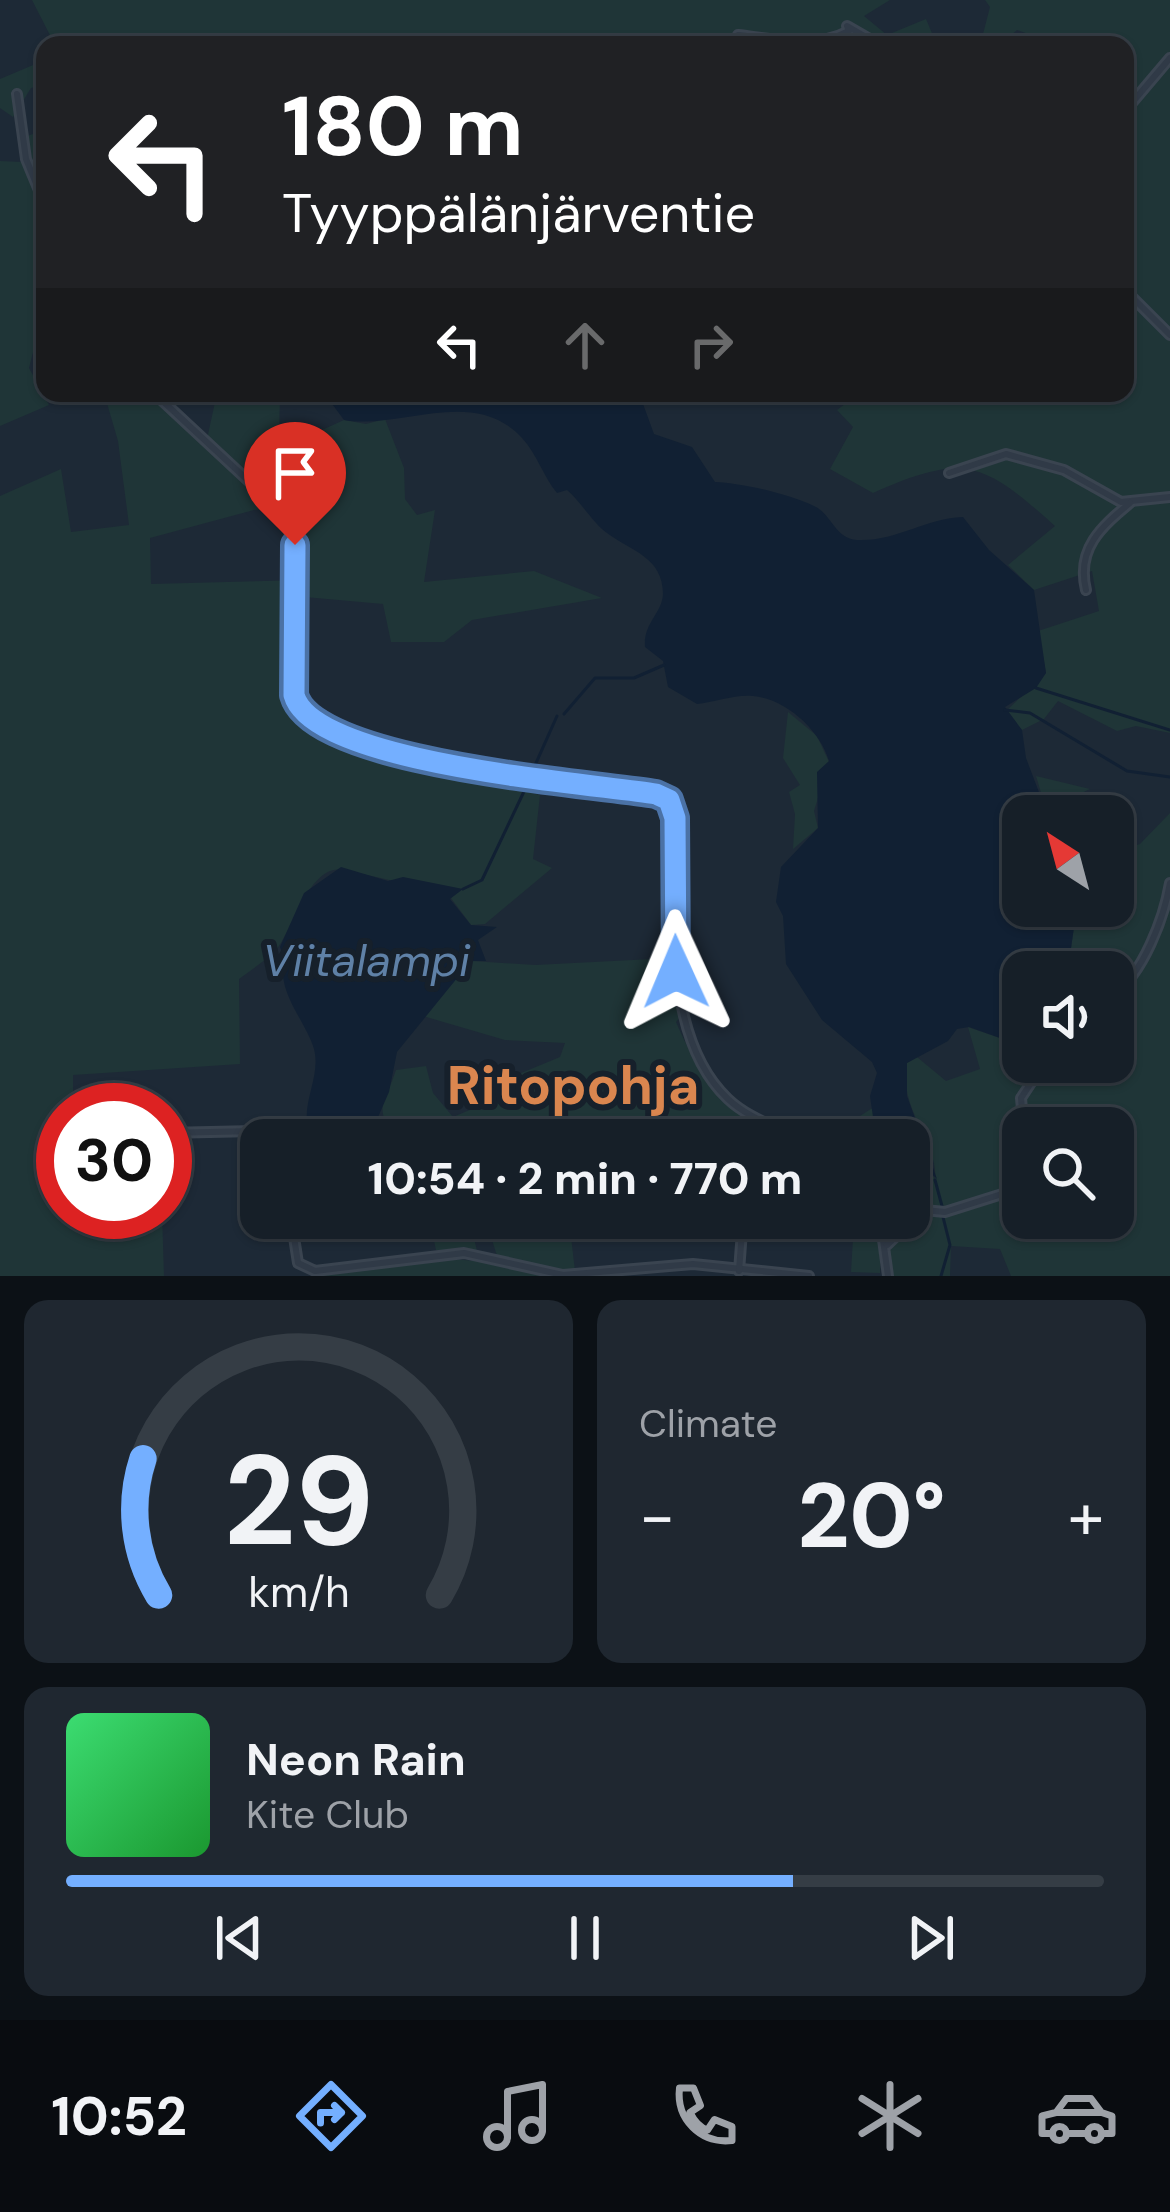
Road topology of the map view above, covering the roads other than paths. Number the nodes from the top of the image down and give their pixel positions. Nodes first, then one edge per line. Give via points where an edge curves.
1 (738, 34) dead end
2 (759, 36) edge
3 (840, 36) edge
4 (864, 36) edge
5 (1170, 58) edge
6 (16, 94) dead end
7 (1134, 100) edge
8 (36, 182) edge
9 (1134, 299) edge
10 (1170, 335) edge
11 (164, 402) edge
12 (949, 473) dead end
13 (1170, 497) edge
14 (1133, 501) junction
15 (1086, 590) dead end
16 (1170, 883) edge
17 (1134, 972) edge
18 (1032, 1083) edge
19 (762, 1119) edge
20 (240, 1131) edge
21 (192, 1132) edge
22 (294, 1239) edge
23 (741, 1239) edge
24 (885, 1239) edge
25 (886, 1245) junction
26 (739, 1271) junction
27 (808, 1276) edge
28 (888, 1276) edge

1 - 2 street
3 - 4 street via 847,26
5 - 7 street
6 - 8 street
9 - 10 street
11 - 19 street via 254,486 289,531 298,560 294,695 305,716 387,754 669,800 677,984 691,1033 731,1102
12 - 14 street via 1006,454
13 - 14 street
14 - 15 street via 1090,543
16 - 17 street
18 - 25 street via 1011,1149 1021,1188 945,1212 924,1210
20 - 21 street
22 - 26 street via 298,1263 315,1271 464,1253 563,1275 693,1264
23 - 26 street
24 - 25 street
25 - 28 street
26 - 27 street

